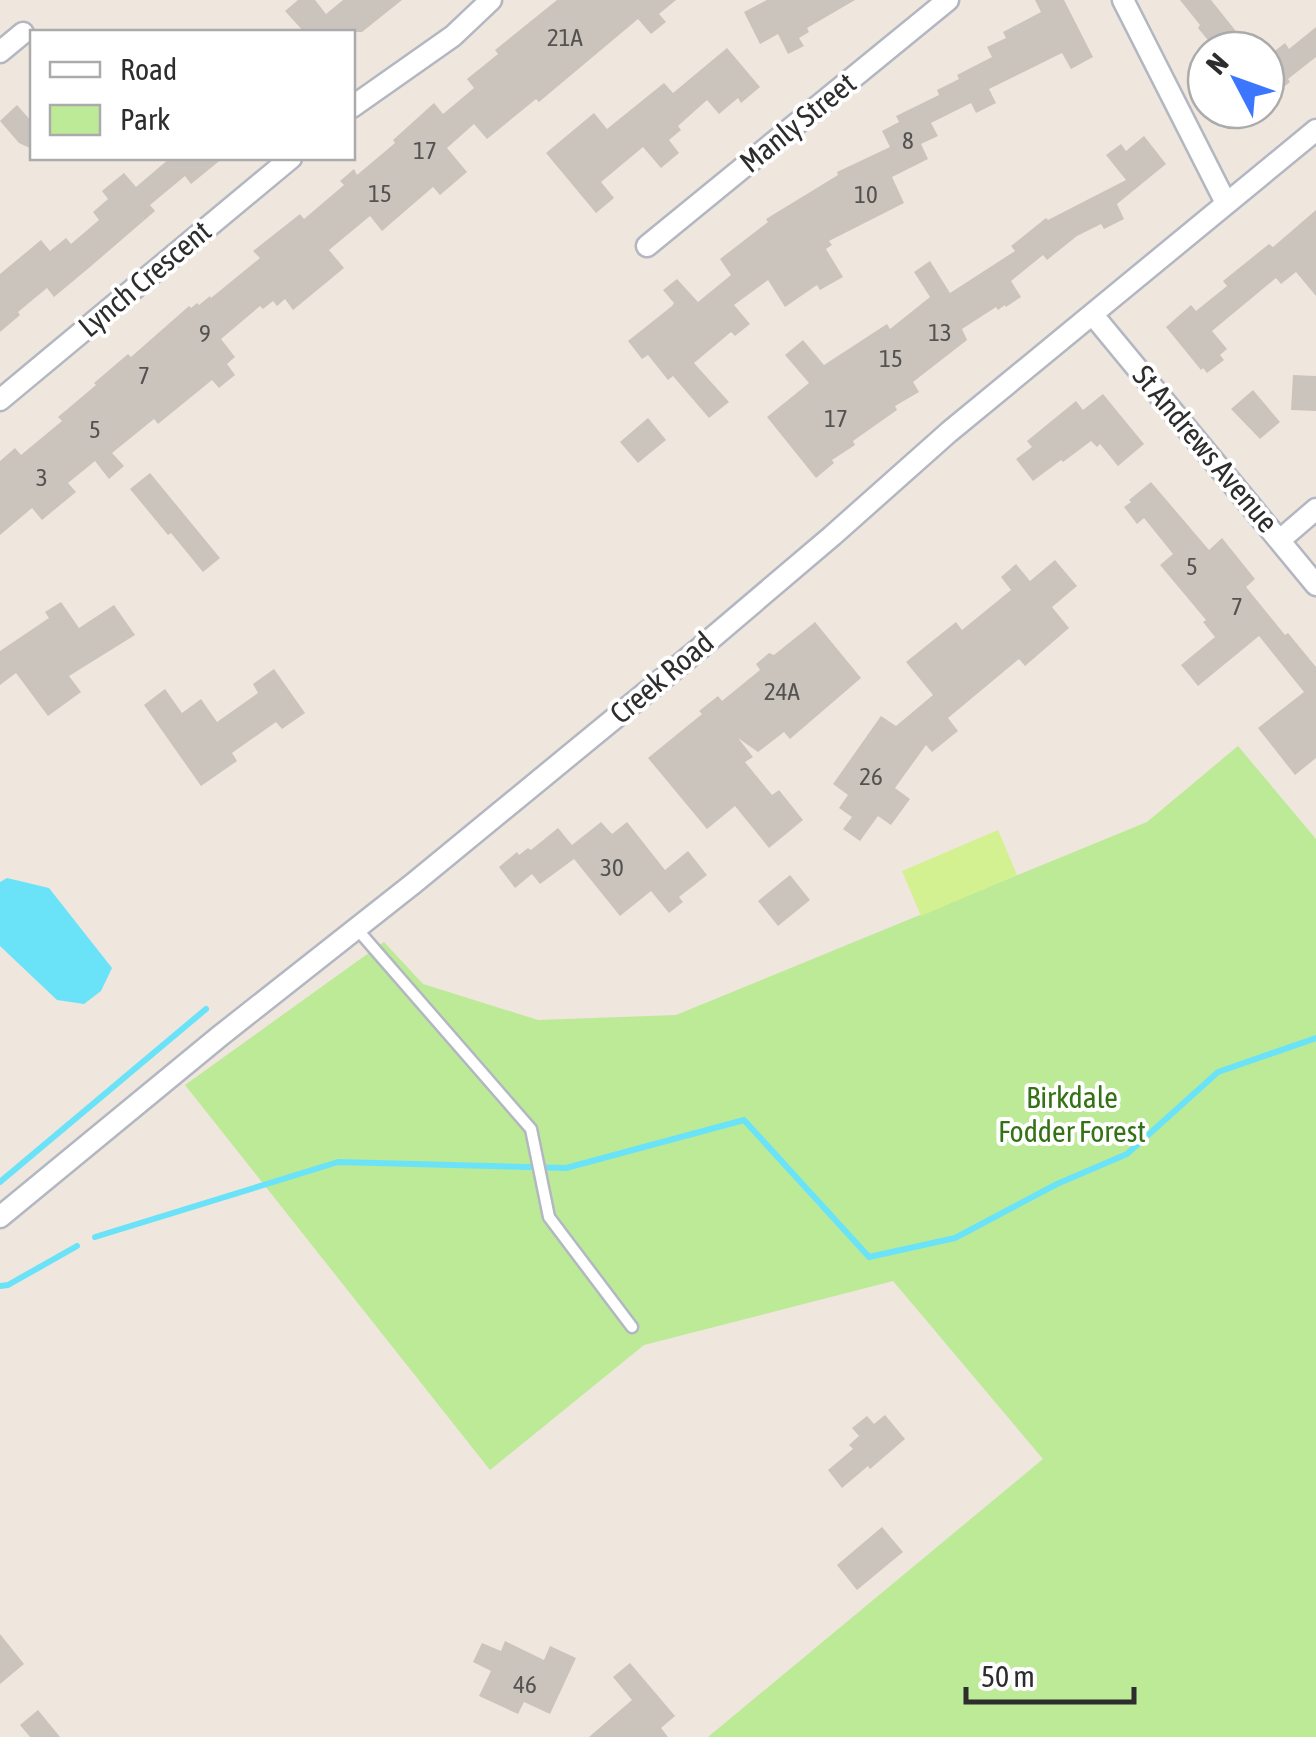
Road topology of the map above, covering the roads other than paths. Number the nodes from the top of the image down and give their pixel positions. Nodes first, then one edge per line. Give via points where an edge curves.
1 (491, 0) edge
2 (948, 0) edge
3 (1123, 0) edge
4 (23, 33) dead end
5 (0, 52) edge
6 (355, 105) edge
7 (1316, 130) edge
8 (288, 160) edge
9 (1226, 203) junction
10 (647, 246) dead end
11 (1092, 315) junction
12 (0, 400) edge
13 (1316, 510) edge
14 (1280, 540) junction
15 (1316, 585) edge
16 (357, 929) junction
17 (0, 1217) edge
18 (632, 1328) dead end

1 - 6 street via 453,36
2 - 10 street, Manly Street
3 - 9 street
4 - 5 street
7 - 9 street, Creek Road
8 - 12 street, Lynch Crescent
9 - 11 street, Creek Road
11 - 14 street, St Andrews Avenue
11 - 16 street, Creek Road
13 - 14 street
14 - 15 street, St Andrews Avenue
16 - 17 street, Creek Road
16 - 18 lane via 531,1129 549,1217

